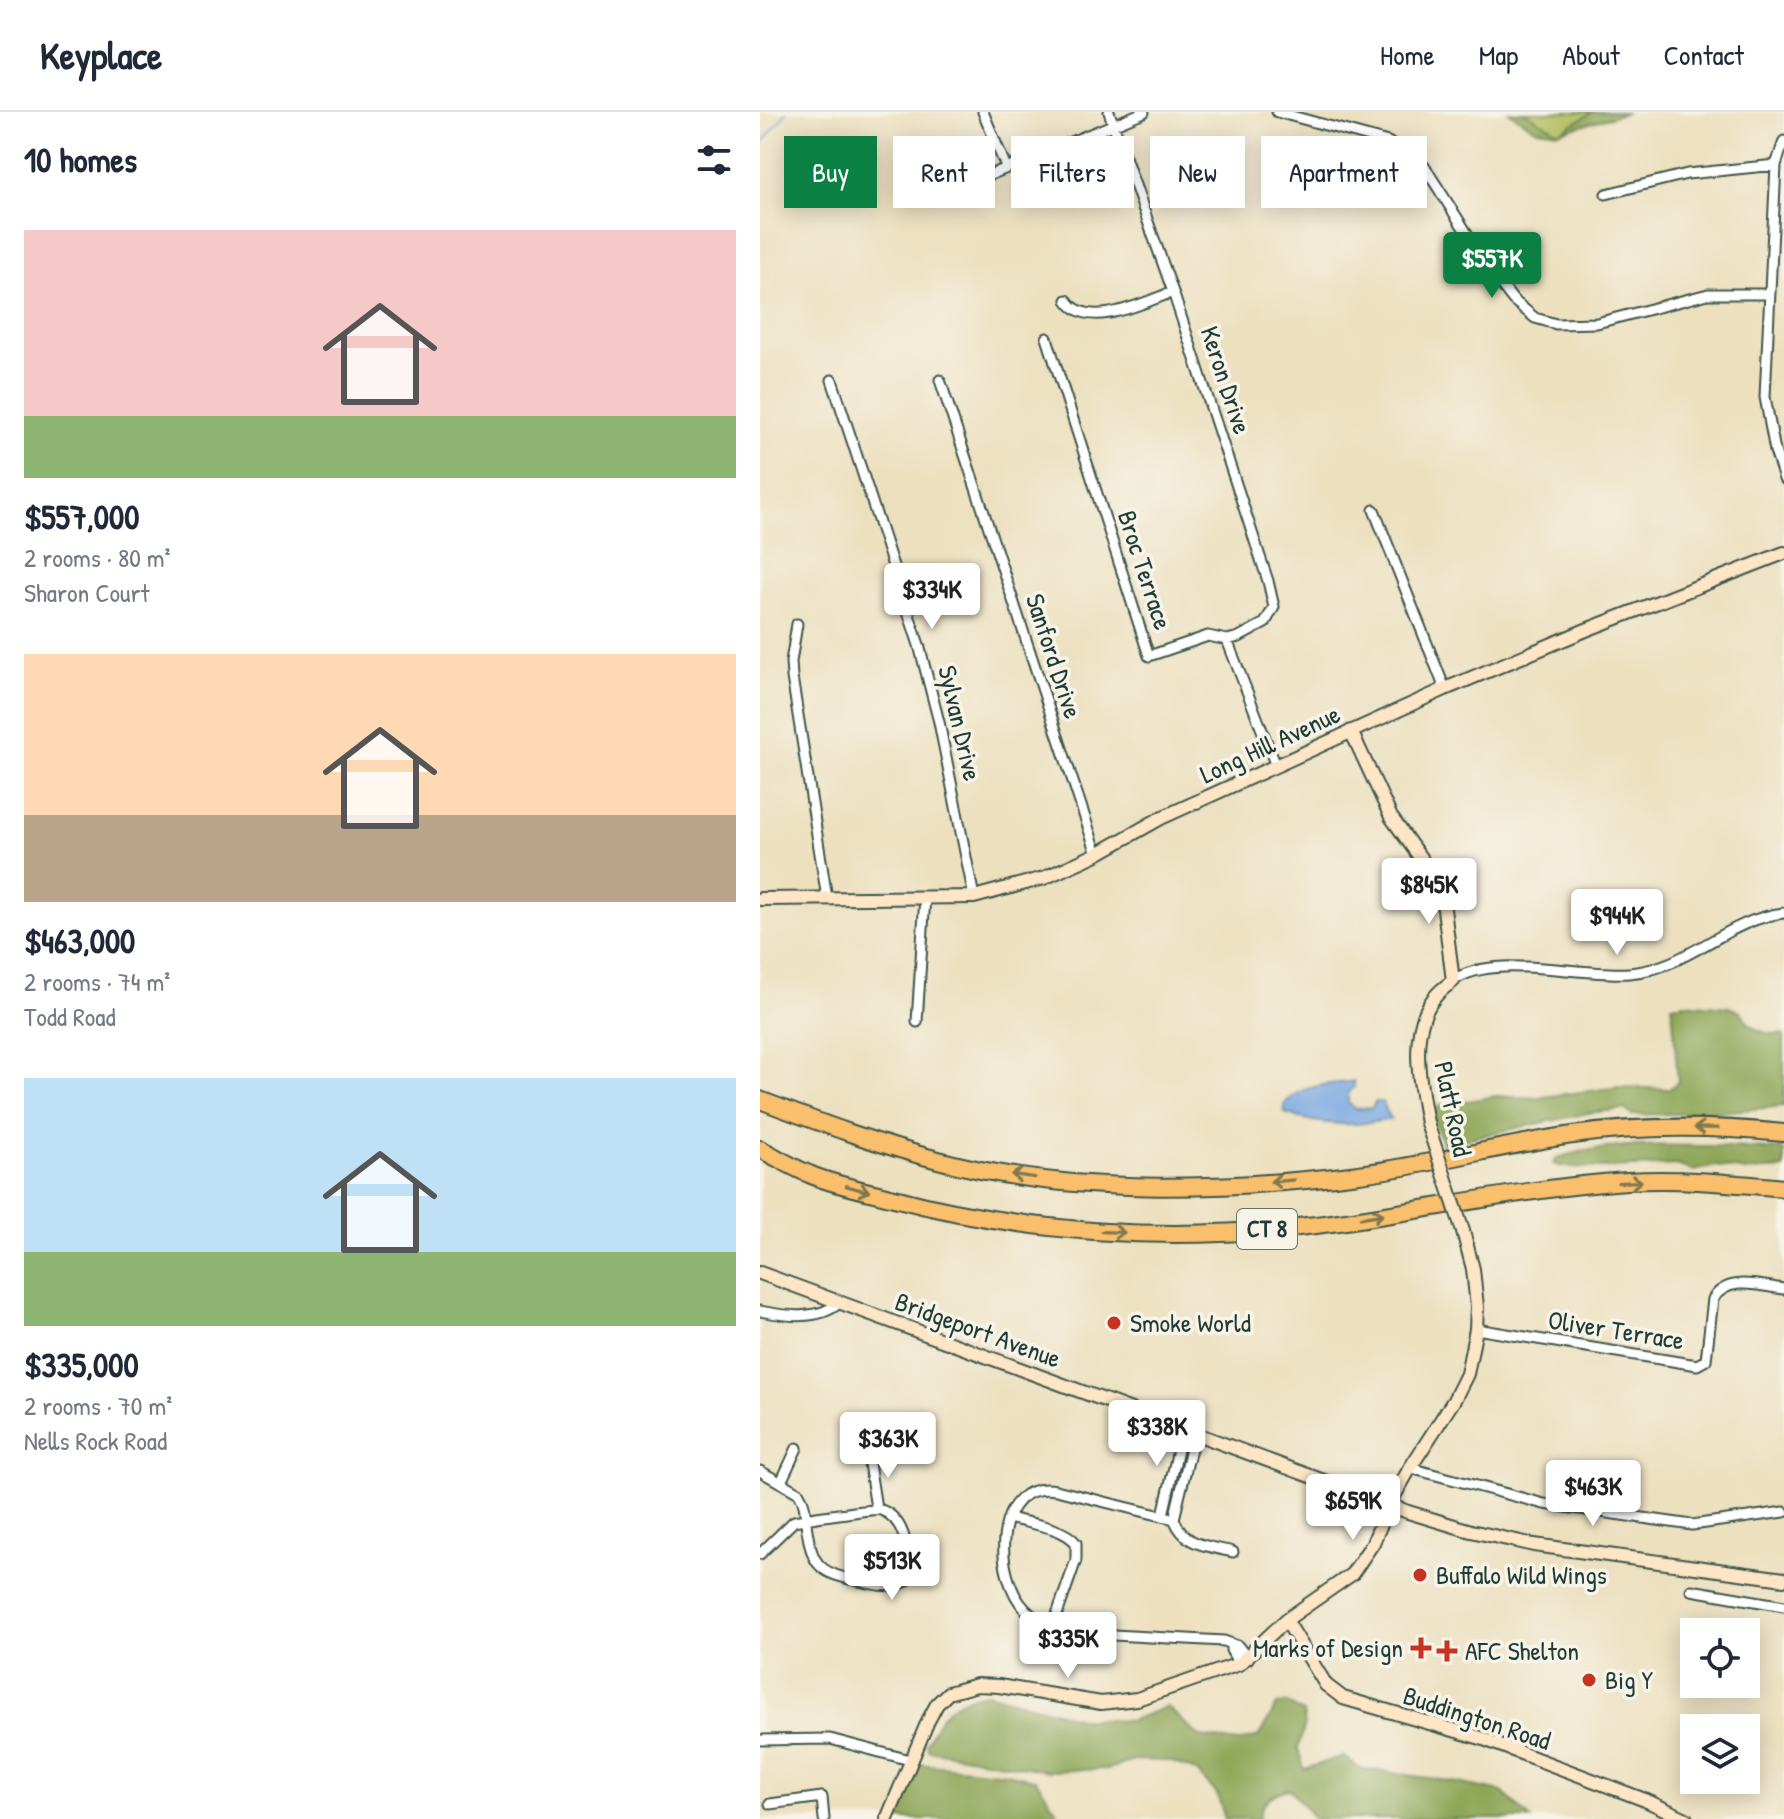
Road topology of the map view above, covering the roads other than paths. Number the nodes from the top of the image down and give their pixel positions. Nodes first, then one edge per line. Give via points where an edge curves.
1 (983, 112) edge
2 (1109, 112) edge
3 (1144, 112) edge
4 (1277, 112) edge
5 (1112, 124) junction
6 (1784, 141) edge
7 (1776, 165) junction
8 (1006, 167) junction
9 (995, 172) edge
10 (1606, 194) dead end
11 (1173, 292) junction
12 (1770, 294) junction
13 (1067, 300) dead end
14 (1047, 338) dead end
15 (832, 380) dead end
16 (940, 380) dead end
17 (1784, 479) edge
18 (1374, 510) dead end
19 (1784, 553) edge
20 (797, 624) dead end
21 (1227, 640) junction
22 (1445, 689) junction
23 (1351, 731) junction
24 (1276, 766) junction
25 (1097, 854) junction
26 (925, 897) junction
27 (974, 897) junction
28 (827, 898) junction
29 (760, 899) edge
30 (1784, 913) edge
31 (1453, 981) junction
32 (917, 1022) dead end
33 (760, 1100) edge
34 (1784, 1133) edge
35 (760, 1149) edge
36 (760, 1163) edge
37 (810, 1175) junction
38 (1784, 1188) edge
39 (760, 1273) edge
40 (1784, 1289) edge
41 (839, 1303) junction
42 (760, 1311) edge
43 (1476, 1329) junction
44 (1189, 1430) junction
45 (797, 1448) dead end
46 (868, 1457) dead end
47 (1410, 1468) junction
48 (760, 1471) edge
49 (781, 1482) junction
50 (1389, 1505) junction
51 (876, 1508) junction
52 (1784, 1512) edge
53 (1163, 1515) junction
54 (1009, 1518) junction
55 (806, 1519) junction
56 (1174, 1519) junction
57 (1233, 1552) dead end
58 (760, 1554) edge
59 (1784, 1579) edge
60 (1691, 1590) dead end
61 (1784, 1606) edge
62 (1286, 1620) junction
63 (1053, 1626) junction
64 (1244, 1662) junction
65 (760, 1740) edge
66 (910, 1760) junction
67 (770, 1804) dead end
68 (824, 1819) edge
69 (887, 1819) edge
70 (1686, 1819) edge

1 - 8 street
2 - 5 street, Keron Drive
3 - 5 street
4 - 12 street via 1388,142 1424,166 1493,274 1535,318 1556,324 1597,323 1708,294
5 - 8 street
5 - 11 street, Keron Drive
6 - 7 street
7 - 10 street via 1687,174
7 - 12 street
8 - 9 street
11 - 13 street via 1097,315 1077,310
11 - 21 street, Keron Drive via 1273,597 1265,623
12 - 17 street via 1765,397
14 - 21 street, Broc Terrace via 1149,656 1208,636
15 - 27 street, Sylvan Drive via 919,645
16 - 25 street, Sanford Drive
18 - 22 street
19 - 22 street, Long Hill Avenue
20 - 28 street via 792,677
21 - 24 street
22 - 23 street, Long Hill Avenue
23 - 24 street, Long Hill Avenue
23 - 31 street via 1391,817 1439,889
24 - 25 street, Long Hill Avenue via 1161,818
25 - 27 street, Long Hill Avenue via 1044,878
26 - 27 street, Long Hill Avenue
26 - 28 street, Long Hill Avenue
26 - 32 street
28 - 29 street, Long Hill Avenue
30 - 31 street via 1755,918 1650,970 1618,974 1504,967 1468,971
31 - 43 street, Platt Road, bridge via 1433,999 1421,1028 1420,1082 1427,1123 1475,1283
34 -> 33 highway, CT 8 via 1658,1127 1575,1135 1360,1174 1119,1185 1038,1179 939,1161
35 - 37 highway, CT 8
36 - 37 highway
37 -> 38 highway, CT 8 via 999,1222 1170,1234 1315,1225 1629,1181
39 - 41 street, Bridgeport Avenue
40 - 43 street, Oliver Terrace via 1740,1284 1718,1291 1706,1360 1697,1365
41 - 42 street via 802,1316
41 - 44 street, Bridgeport Avenue
43 - 47 street, Platt Road via 1467,1374
44 - 50 street, Bridgeport Avenue
44 - 53 street
44 - 56 street
45 - 49 street
46 - 51 street
47 - 50 street, Platt Road
47 - 52 street via 1544,1504 1692,1525
48 - 49 street
49 - 55 street via 799,1493
50 - 59 street, Bridgeport Avenue via 1534,1545
50 - 62 street, Platt Road via 1352,1574
51 - 55 street
51 - 55 street via 893,1517 904,1538 907,1574 902,1585 870,1584 826,1572 812,1556
53 - 54 street via 1037,1488 1023,1496
53 - 56 street
54 - 63 street via 1003,1556 1007,1582 1025,1610
54 - 63 street via 1058,1531 1076,1543 1076,1560
55 - 58 street via 790,1524
56 - 57 street via 1190,1541
60 - 61 street
62 - 64 street, Platt Road
62 - 70 street, Buddington Road via 1326,1685 1343,1698 1481,1738
63 - 64 street via 1076,1633 1224,1641 1238,1646
64 - 66 street via 1118,1702 999,1686 962,1688 937,1704
65 - 66 street via 830,1739
66 - 69 street
67 - 68 street via 822,1797

